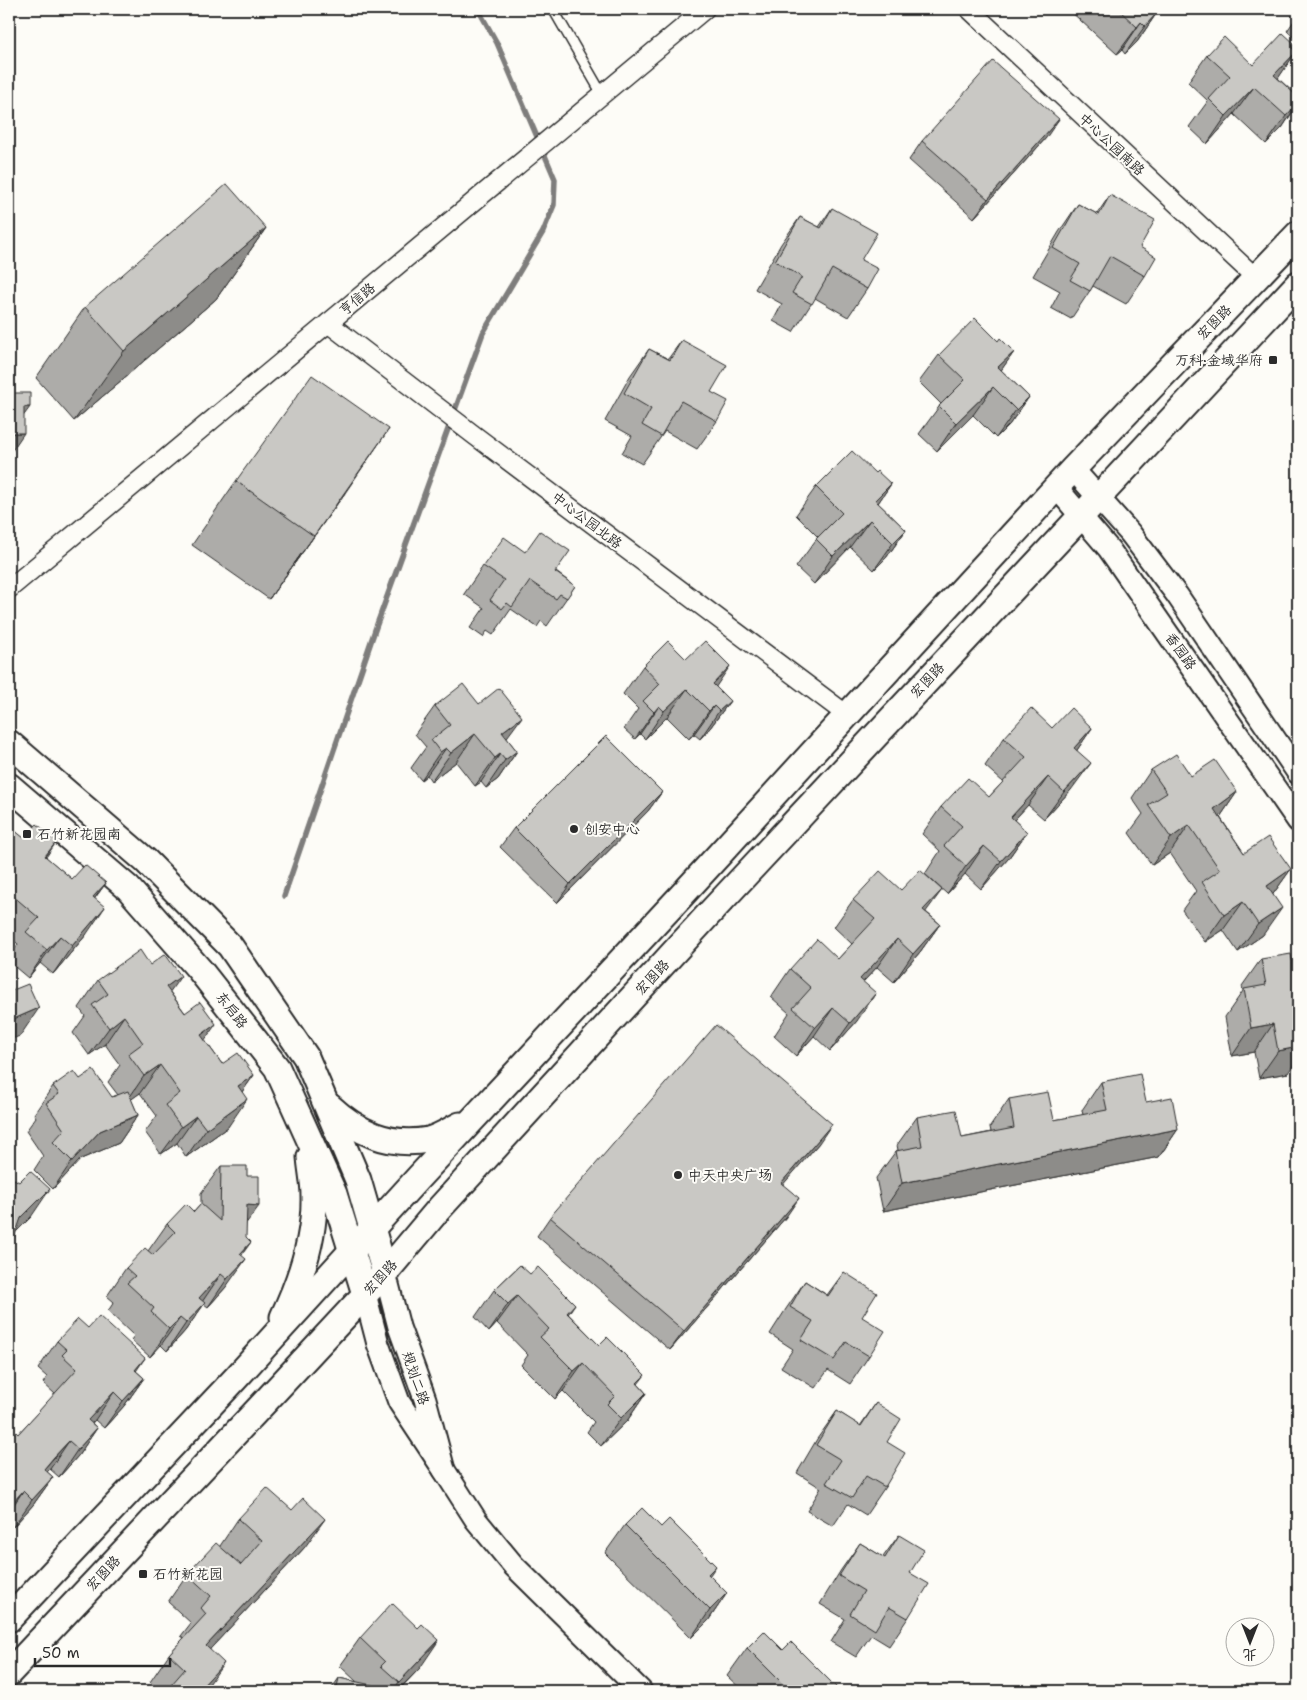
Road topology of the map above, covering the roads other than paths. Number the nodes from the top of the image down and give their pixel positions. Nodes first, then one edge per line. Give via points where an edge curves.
1 (553, 9) edge
2 (705, 9) edge
3 (969, 9) edge
4 (602, 94) junction
5 (1298, 234) edge
6 (1256, 278) junction
7 (1298, 284) edge
8 (328, 323) junction
9 (1073, 469) junction
10 (1056, 487) junction
11 (1098, 497) junction
12 (1080, 516) junction
13 (9, 589) edge
14 (847, 715) junction
15 (9, 742) edge
16 (1298, 773) edge
17 (9, 786) edge
18 (1298, 821) edge
19 (325, 1102) junction
20 (473, 1119) junction
21 (307, 1135) junction
22 (373, 1229) junction
23 (352, 1252) junction
24 (385, 1272) junction
25 (364, 1294) junction
26 (273, 1338) junction
27 (444, 1470) junction
28 (9, 1620) edge
29 (9, 1673) edge
30 (641, 1691) edge

1 - 4 lane
2 - 4 street, 亨信路
3 - 6 street, 中心公园南路
4 - 8 street, 亨信路
5 - 6 main road, 宏图路
6 - 9 main road, 宏图路
7 - 11 main road, 宏图路
8 - 13 street, 亨信路
8 - 14 street, 中心公园北路
9 - 10 main road, 宏图路
9 - 11 street, 香园路
10 - 12 street, 香园路
10 - 14 main road, 宏图路
11 - 12 main road, 宏图路
11 - 16 street, 香园路 via 1177,595
12 - 18 street, 香园路 via 1109,549
12 - 24 main road, 宏图路 via 707,916
14 - 20 main road, 宏图路
15 - 19 main road via 146,860 230,946 306,1056
17 - 21 main road, 东启路 via 128,888 199,969 277,1068
19 - 20 main road via 344,1120 365,1133 399,1142 430,1140
19 - 22 main road, 规划二路 via 358,1180
20 - 22 main road, 宏图路
21 - 23 main road, 东启路 via 334,1194
21 - 26 main road via 314,1196 309,1251
22 - 23 main road, 宏图路
22 - 24 main road, 规划二路
23 - 25 main road, 东启路
23 - 26 main road, 宏图路
24 - 25 main road, 宏图路
24 - 27 street, 规划二路
25 - 27 street, 规划二路 via 399,1402
25 - 29 main road, 宏图路
26 - 28 main road, 宏图路
27 - 30 street via 476,1520 514,1566

